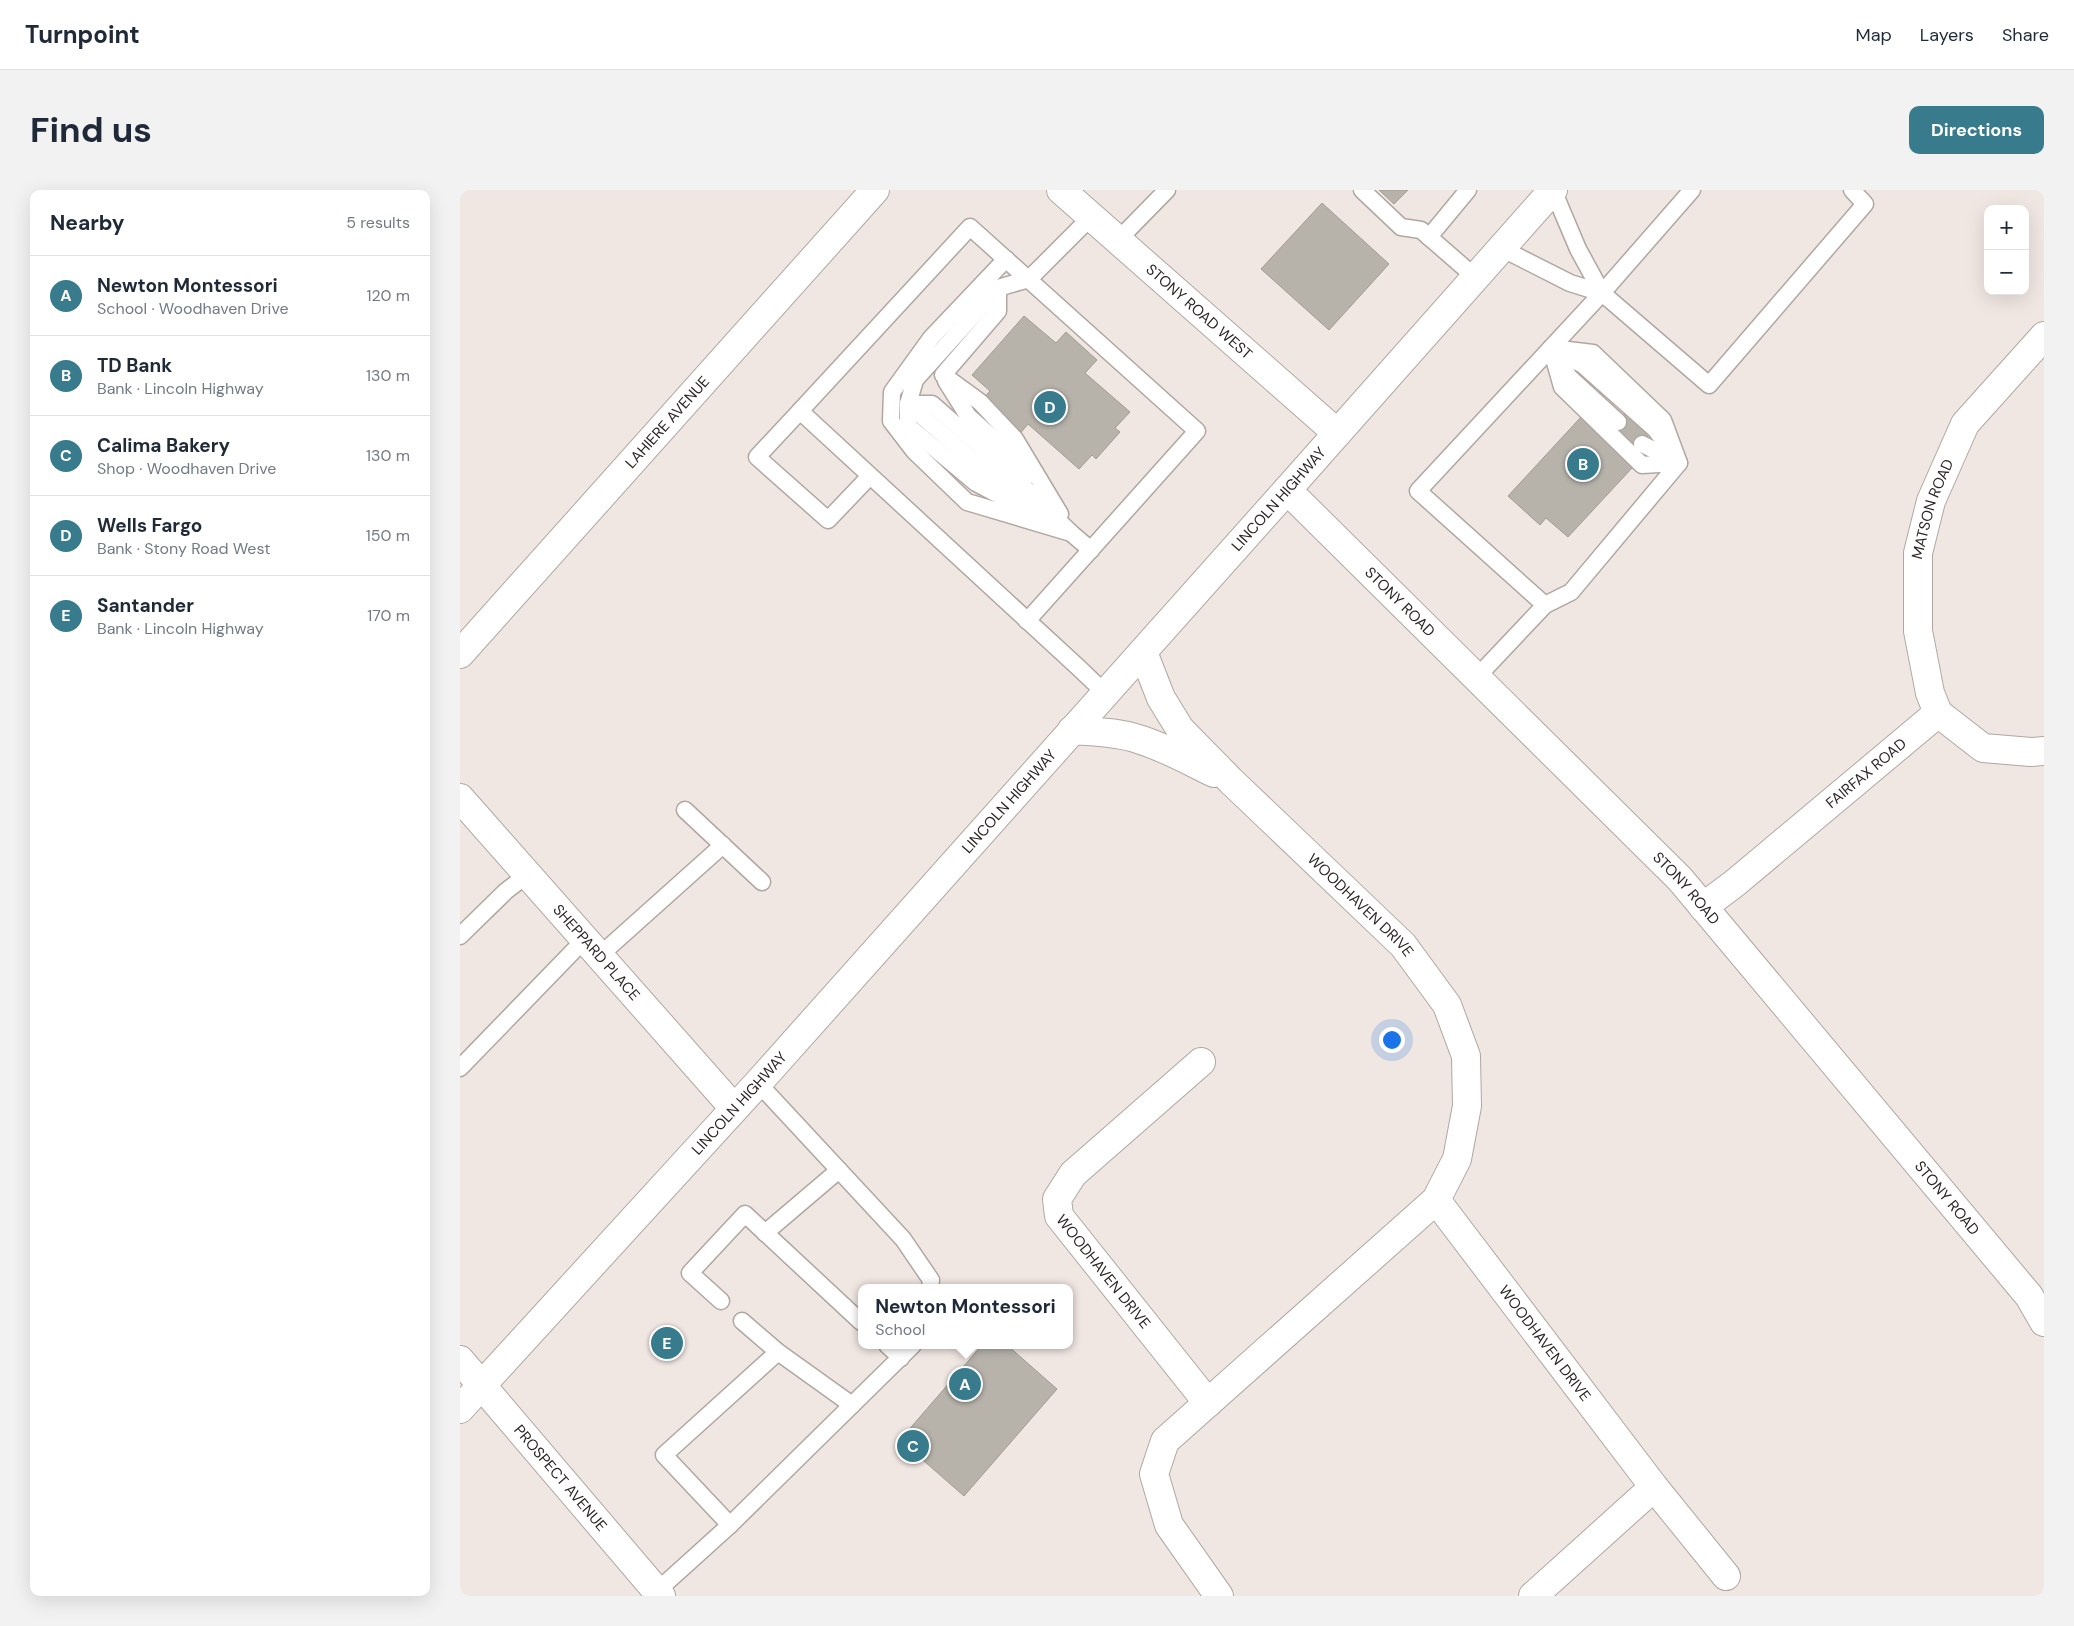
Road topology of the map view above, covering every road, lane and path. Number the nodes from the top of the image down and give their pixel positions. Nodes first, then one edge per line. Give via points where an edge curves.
1 (875, 190) edge
2 (1061, 190) edge
3 (1167, 190) edge
4 (1362, 190) edge
5 (1468, 190) edge
6 (1553, 190) edge
7 (1692, 190) edge
8 (1852, 190) edge
9 (1091, 216) junction
10 (1429, 237) junction
11 (1118, 240) junction
12 (1501, 248) junction
13 (1006, 259) junction
14 (1475, 278) junction
15 (1029, 279) junction
16 (998, 288) junction
17 (1602, 293) junction
18 (2044, 336) edge
19 (1551, 348) junction
20 (800, 411) junction
21 (1618, 422) dead end
22 (1337, 433) junction
23 (1642, 444) dead end
24 (1679, 463) junction
25 (870, 476) junction
26 (1287, 490) junction
27 (1071, 533) junction
28 (1091, 550) junction
29 (1545, 605) junction
30 (1028, 621) junction
31 (1143, 652) junction
32 (460, 654) edge
33 (1476, 678) junction
34 (1105, 693) junction
35 (1938, 713) junction
36 (1072, 730) junction
37 (2044, 750) edge
38 (1231, 781) junction
39 (462, 806) edge
40 (686, 810) dead end
41 (723, 845) junction
42 (528, 875) junction
43 (762, 882) dead end
44 (1703, 907) junction
45 (460, 936) edge
46 (592, 948) junction
47 (1201, 1062) dead end
48 (460, 1068) edge
49 (758, 1083) junction
50 (733, 1108) junction
51 (839, 1170) junction
52 (1436, 1200) junction
53 (765, 1233) junction
54 (930, 1284) edge
55 (2036, 1290) edge
56 (721, 1301) dead end
57 (858, 1319) edge
58 (742, 1321) dead end
59 (2044, 1322) edge
60 (892, 1349) edge
61 (910, 1349) edge
62 (778, 1352) junction
63 (901, 1358) junction
64 (460, 1360) edge
65 (481, 1385) junction
66 (1208, 1402) junction
67 (852, 1405) junction
68 (460, 1409) edge
69 (1654, 1487) junction
70 (730, 1525) junction
71 (1726, 1576) dead end
72 (659, 1593) edge
73 (1219, 1596) edge
74 (1533, 1596) edge

1 - 32 street, LAHIERE AVENUE
2 - 9 street, STONY ROAD WEST
3 - 11 lane
4 - 10 lane via 1401,227 1422,230
5 - 10 lane
6 - 12 street, LINCOLN HIGHWAY
6 - 17 lane via 1578,249
7 - 17 lane
8 - 17 lane via 1865,204 1709,385
9 - 11 street, STONY ROAD WEST
9 - 15 lane
10 - 14 lane
11 - 22 street, STONY ROAD WEST
12 - 14 street, LINCOLN HIGHWAY
12 - 17 lane via 1570,283
13 - 15 lane
13 - 20 lane via 970,227
13 - 27 lane via 931,338 892,392 891,420 914,451 967,502
14 - 22 street, LINCOLN HIGHWAY
15 - 16 lane
15 - 28 lane via 1197,431
16 - 27 lane via 998,311 943,375 980,402 1015,439
16 - 27 lane via 915,380 908,404 986,472
17 - 19 lane
18 - 35 street, MATSON ROAD via 1965,424 1931,501 1918,553 1918,631 1930,693
19 - 21 lane via 1569,376
19 - 24 lane via 1583,365 1655,429
19 - 24 lane via 1562,387 1642,465
19 - 29 lane via 1418,491
20 - 25 lane
20 - 25 lane via 758,457 828,520
22 - 26 street, LINCOLN HIGHWAY
23 - 24 lane
24 - 29 lane via 1571,592
25 - 30 lane
26 - 31 street, LINCOLN HIGHWAY
26 - 33 street, STONY ROAD
27 - 28 lane
28 - 30 lane
29 - 33 lane
30 - 34 lane
31 - 34 street, LINCOLN HIGHWAY
31 - 38 street, WOODHAVEN DRIVE via 1161,698 1180,729
33 - 44 street, STONY ROAD via 1680,879
34 - 36 street, LINCOLN HIGHWAY
35 - 37 street via 1983,748
35 - 44 street, FAIRFAX ROAD
36 - 38 street via 1138,739
36 - 49 street, LINCOLN HIGHWAY
38 - 52 street, WOODHAVEN DRIVE via 1403,945 1447,1005 1466,1056 1467,1106 1457,1159
39 - 42 street, SHEPPARD PLACE
40 - 41 lane
41 - 43 lane
41 - 46 lane
42 - 45 lane via 506,891
42 - 46 street, SHEPPARD PLACE
44 - 55 street, STONY ROAD
46 - 48 lane
46 - 50 street, SHEPPARD PLACE
47 - 66 street, WOODHAVEN DRIVE via 1073,1174 1058,1199 1059,1216
49 - 50 street, LINCOLN HIGHWAY
49 - 51 lane
50 - 65 street, LINCOLN HIGHWAY
51 - 53 lane
51 - 54 lane via 903,1240 931,1280
52 - 66 street, WOODHAVEN DRIVE
52 - 69 street, WOODHAVEN DRIVE
53 - 56 lane via 745,1214 690,1273
53 - 57 lane
55 - 59 street, STONY ROAD
58 - 62 lane
60 - 63 lane
61 - 63 lane
62 - 67 lane
62 - 70 lane via 664,1455
63 - 67 lane
64 - 65 street, PROSPECT AVENUE
65 - 68 street, LINCOLN HIGHWAY
65 - 72 street, PROSPECT AVENUE
66 - 73 street, WOODHAVEN DRIVE via 1165,1441 1154,1474 1169,1525
67 - 70 lane
69 - 71 street, WOODHAVEN DRIVE
69 - 74 street
70 - 72 lane

